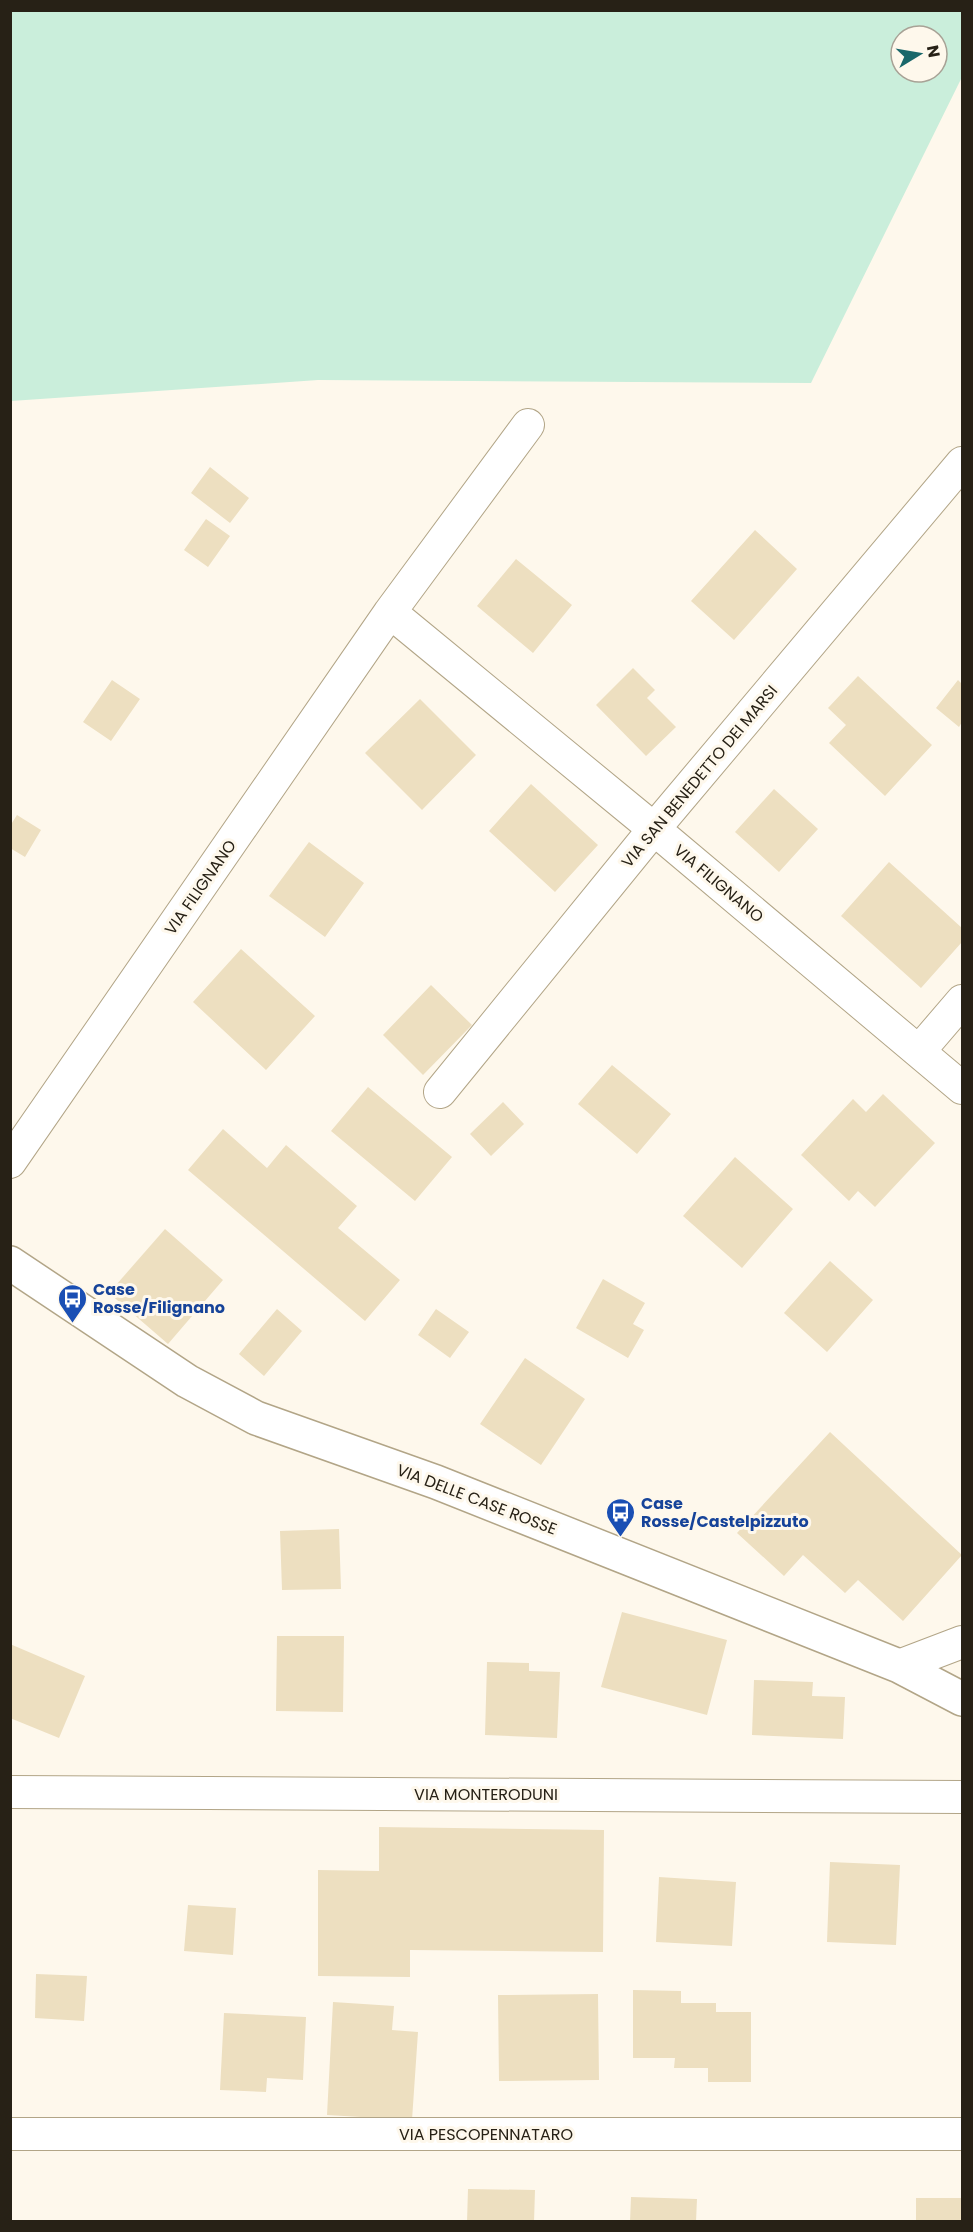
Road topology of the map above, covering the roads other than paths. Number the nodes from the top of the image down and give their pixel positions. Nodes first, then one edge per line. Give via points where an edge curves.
1 (528, 425) dead end
2 (963, 463) edge
3 (390, 612) junction
4 (654, 829) junction
5 (963, 1001) edge
6 (920, 1050) junction
7 (963, 1088) edge
8 (440, 1092) dead end
9 (10, 1161) edge
10 (10, 1263) edge
11 (963, 1642) edge
12 (899, 1666) junction
13 (963, 1699) edge
14 (10, 1792) edge
15 (963, 1797) edge
16 (10, 2134) edge
17 (963, 2134) edge

1 - 3 street, VIA FILIGNANO
2 - 4 street, VIA SAN BENEDETTO DEI MARSI
3 - 4 street, VIA FILIGNANO
3 - 9 street, VIA FILIGNANO
4 - 6 street, VIA FILIGNANO
4 - 8 street, VIA SAN BENEDETTO DEI MARSI
5 - 6 street
6 - 7 street, VIA FILIGNANO
10 - 12 street, VIA DELLE CASE ROSSE via 187,1381 256,1418 436,1482
11 - 12 street
12 - 13 street, VIA DELLE CASE ROSSE
14 - 15 street, VIA MONTERODUNI
16 - 17 street, VIA PESCOPENNATARO

